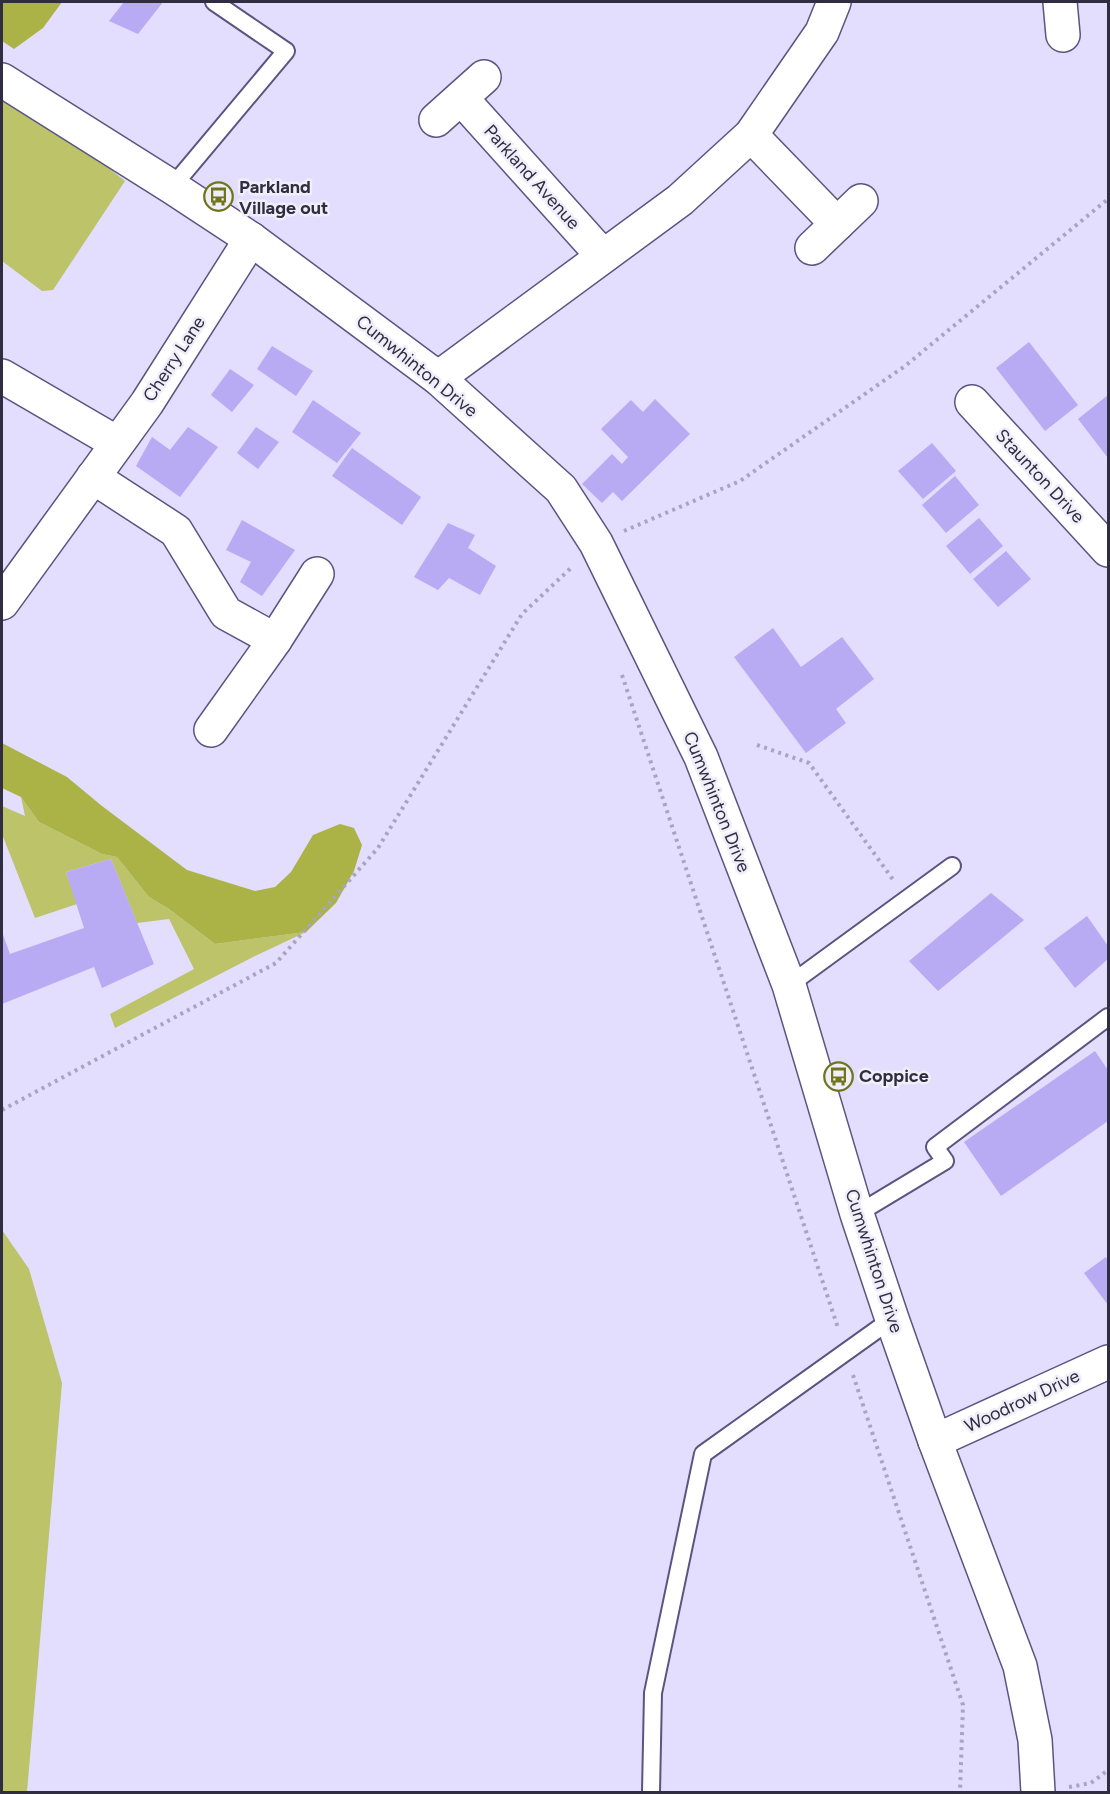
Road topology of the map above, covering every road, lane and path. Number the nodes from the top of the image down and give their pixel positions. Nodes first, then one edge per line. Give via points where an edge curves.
1 (214, 2) edge
2 (834, 2) edge
3 (1060, 2) edge
4 (1064, 35) dead end
5 (2, 80) edge
6 (436, 120) dead end
7 (751, 135) junction
8 (172, 187) junction
9 (1108, 199) edge
10 (861, 201) dead end
11 (837, 224) junction
12 (251, 239) junction
13 (812, 248) dead end
14 (603, 256) junction
15 (2, 376) edge
16 (438, 378) junction
17 (972, 402) dead end
18 (117, 443) junction
19 (93, 477) junction
20 (596, 543) junction
21 (1108, 550) edge
22 (317, 574) dead end
23 (2, 603) edge
24 (275, 640) junction
25 (619, 665) dead end
26 (211, 730) dead end
27 (757, 745) dead end
28 (952, 866) dead end
29 (906, 898) junction
30 (789, 986) junction
31 (1108, 1017) edge
32 (2, 1110) edge
33 (857, 1214) junction
34 (892, 1319) junction
35 (846, 1352) junction
36 (1108, 1362) edge
37 (935, 1441) junction
38 (1108, 1770) edge
39 (1049, 1791) edge
40 (651, 1792) edge
41 (960, 1792) edge

1 - 8 lane via 286,51
2 - 7 street via 822,32
3 - 4 street
5 - 8 street, Cumwhinton Drive
6 - 14 street, Parkland Avenue via 472,87
7 - 11 street
7 - 14 street via 680,200
8 - 12 street, Cumwhinton Drive
9 - 20 path via 905,366 740,481
10 - 11 street
11 - 13 street
12 - 16 street, Cumwhinton Drive
12 - 18 street, Cherry Lane via 147,403
14 - 16 street
15 - 18 street
16 - 20 street, Cumwhinton Drive via 561,489
17 - 21 street, Staunton Drive
18 - 19 street, Cherry Lane
19 - 23 street, Cherry Lane
19 - 24 street via 176,531 226,613
20 - 30 street, Cumwhinton Drive via 701,757
20 - 32 path via 522,614 378,848 276,963
22 - 24 street
24 - 26 street
25 - 35 path
27 - 29 path via 809,763
28 - 29 lane
29 - 30 lane
30 - 33 street, Cumwhinton Drive
31 - 33 lane via 935,1147 945,1161
33 - 34 street, Cumwhinton Drive
34 - 35 lane
34 - 37 street, Cumwhinton Drive
35 - 40 lane via 703,1454 653,1693
35 - 41 path via 963,1705
36 - 37 street, Woodrow Drive
37 - 39 street, Cumwhinton Drive via 1020,1666
38 - 39 path via 1091,1783

